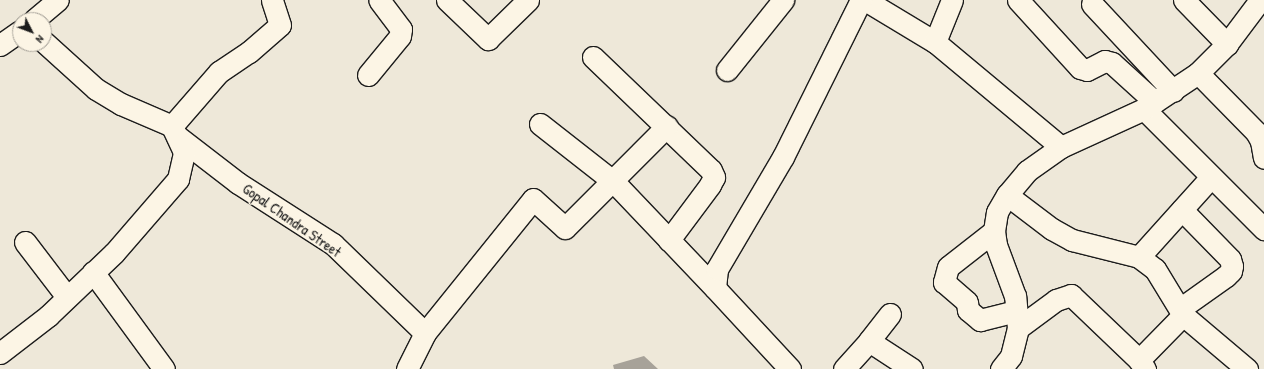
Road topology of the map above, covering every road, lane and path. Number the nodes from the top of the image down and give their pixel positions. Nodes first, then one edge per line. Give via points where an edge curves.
1 (272, 0) edge
2 (379, 0) edge
3 (528, 0) edge
4 (783, 0) edge
5 (952, 0) edge
6 (1018, 0) edge
7 (1184, 0) edge
8 (868, 1) edge
9 (54, 2) edge
10 (1260, 2) edge
11 (458, 4) edge
12 (1092, 4) dead end
13 (43, 12) edge
14 (12, 37) edge
15 (935, 42) junction
16 (1227, 44) junction
17 (0, 46) edge
18 (52, 49) edge
19 (593, 57) dead end
20 (726, 70) dead end
21 (1198, 73) junction
22 (368, 75) dead end
23 (1173, 91) junction
24 (1149, 105) junction
25 (540, 124) dead end
26 (667, 126) junction
27 (174, 131) junction
28 (1061, 147) junction
29 (1264, 158) edge
30 (1211, 177) junction
31 (614, 182) junction
32 (1007, 194) junction
33 (1182, 210) junction
34 (1264, 229) edge
35 (994, 231) junction
36 (669, 240) junction
37 (25, 242) dead end
38 (1139, 257) junction
39 (93, 272) junction
40 (715, 288) junction
41 (67, 297) junction
42 (1182, 312) junction
43 (890, 314) dead end
44 (1017, 319) junction
45 (425, 333) junction
46 (869, 341) junction
47 (0, 353) edge
48 (1012, 365) edge
49 (1142, 365) edge
50 (164, 369) edge
51 (407, 369) edge
52 (790, 369) edge
53 (844, 369) edge
54 (912, 369) edge
55 (1247, 369) edge

1 - 27 street via 280,25 249,52 219,72
2 - 22 street via 401,29 400,36
3 - 11 street via 488,38
4 - 20 street
5 - 15 street
6 - 24 street via 1080,68 1087,70 1105,61 1112,62
7 - 16 street
8 - 15 street
8 - 40 street via 783,157 717,269
9 - 13 street
10 - 16 street
12 - 23 street
14 - 17 street
15 - 28 street
16 - 21 street
18 - 27 street, Gopal Chandra Street via 96,89
19 - 26 street
21 - 23 street
21 - 29 street via 1256,132 1261,141
23 - 24 street
24 - 28 street
24 - 30 street
25 - 31 street
26 - 31 street
26 - 36 street via 704,161 714,177
27 - 39 street via 184,152 178,178 114,252
27 - 45 street, Gopal Chandra Street via 238,183 333,244
28 - 32 street via 1027,171
30 - 33 street
30 - 34 street
31 - 36 street
31 - 45 street via 565,228 533,199
32 - 35 street via 997,212
32 - 38 street via 1052,229 1072,240
33 - 38 street
33 - 42 street via 1230,259 1232,266 1226,276
35 - 44 street via 996,245 1014,296
35 - 44 street via 948,267 944,282 967,302 968,310 980,320
36 - 40 street
37 - 41 street
38 - 42 street via 1155,270
39 - 41 street
39 - 50 street
40 - 52 street
41 - 47 street
42 - 49 street
42 - 55 street
43 - 46 street
44 - 48 street
44 - 49 street via 1071,295
45 - 51 street
46 - 53 street
46 - 54 street

